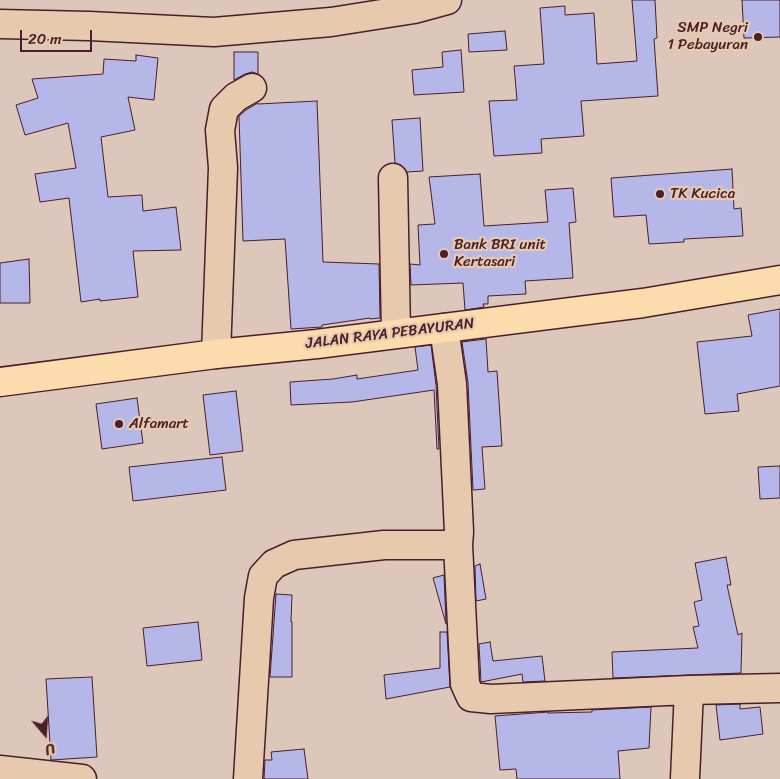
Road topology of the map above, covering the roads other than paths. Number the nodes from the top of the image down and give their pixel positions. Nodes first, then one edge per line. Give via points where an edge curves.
1 (447, 0) edge
2 (0, 24) edge
3 (252, 88) dead end
4 (393, 178) dead end
5 (780, 280) edge
6 (444, 328) junction
7 (396, 333) junction
8 (216, 354) junction
9 (0, 382) edge
10 (458, 545) junction
11 (780, 688) edge
12 (688, 690) junction
13 (0, 770) edge
14 (68, 778) edge
15 (248, 779) edge
16 (685, 779) edge

1 - 2 street via 414,9 331,22 214,32
3 - 8 street via 224,109 220,130 223,168
4 - 7 street
5 - 6 main road, JALAN RAYA PEBAYURAN via 643,303
6 - 7 main road, JALAN RAYA PEBAYURAN
6 - 10 street via 452,384
7 - 8 main road, JALAN RAYA PEBAYURAN
8 - 9 main road, JALAN RAYA PEBAYURAN
10 - 12 street via 465,684 471,697 491,699
10 - 15 street via 384,545 294,556 274,564 263,576
11 - 12 street
12 - 16 street
13 - 14 street

